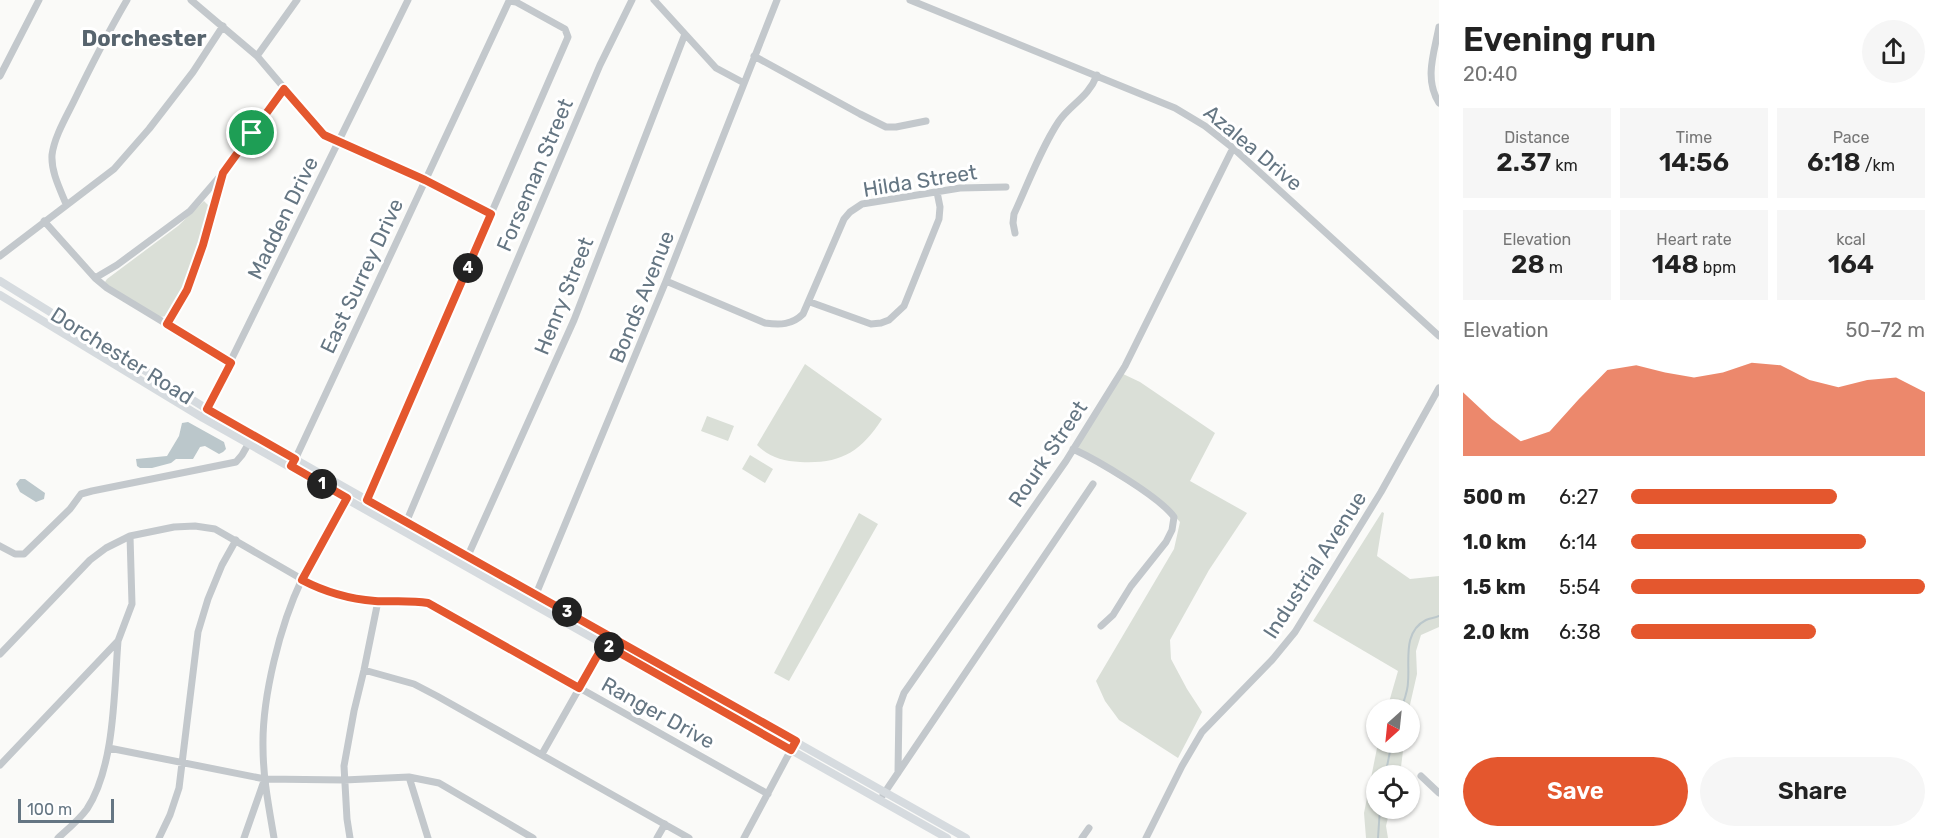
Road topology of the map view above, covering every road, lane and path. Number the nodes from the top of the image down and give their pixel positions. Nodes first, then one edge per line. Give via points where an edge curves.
1 (39, 0) edge
2 (127, 0) edge
3 (191, 0) edge
4 (297, 0) edge
5 (408, 0) edge
6 (632, 0) edge
7 (654, 0) edge
8 (777, 0) edge
9 (910, 0) edge
10 (509, 1) edge
11 (223, 26) junction
12 (1439, 27) edge
13 (685, 34) junction
14 (257, 56) junction
15 (754, 56) junction
16 (1430, 70) junction
17 (1439, 72) edge
18 (1097, 75) junction
19 (0, 76) edge
20 (744, 83) junction
21 (284, 89) junction
22 (1439, 103) edge
23 (926, 122) dead end
24 (338, 142) junction
25 (1233, 148) junction
26 (223, 173) junction
27 (425, 180) junction
28 (1006, 187) dead end
29 (937, 192) junction
30 (66, 204) junction
31 (491, 214) junction
32 (44, 220) junction
33 (1015, 233) dead end
34 (0, 256) edge
35 (94, 278) junction
36 (0, 281) edge
37 (666, 281) junction
38 (0, 295) edge
39 (810, 302) junction
40 (167, 324) junction
41 (1439, 336) edge
42 (231, 363) junction
43 (1439, 388) edge
44 (205, 413) junction
45 (251, 439) junction
46 (1073, 449) junction
47 (293, 463) junction
48 (1093, 484) dead end
49 (349, 495) junction
50 (365, 503) junction
51 (404, 526) junction
52 (130, 536) junction
53 (236, 540) junction
54 (4, 548) edge
55 (468, 557) junction
56 (463, 565) junction
57 (302, 580) junction
58 (537, 595) junction
59 (378, 601) junction
60 (532, 604) junction
61 (1101, 626) dead end
62 (607, 640) junction
63 (118, 641) junction
64 (0, 654) edge
65 (364, 670) junction
66 (579, 688) junction
67 (796, 741) junction
68 (109, 748) junction
69 (791, 750) junction
70 (542, 754) junction
71 (183, 762) junction
72 (0, 765) edge
73 (898, 773) junction
74 (1420, 776) dead end
75 (409, 777) junction
76 (265, 780) junction
77 (344, 780) junction
78 (1439, 793) edge
79 (768, 794) junction
80 (883, 796) junction
81 (665, 825) junction
82 (1089, 828) dead end
83 (936, 835) edge
84 (58, 838) edge
85 (159, 838) edge
86 (244, 838) edge
87 (274, 838) edge
88 (350, 838) edge
89 (428, 838) edge
90 (533, 838) edge
91 (657, 838) edge
92 (690, 838) edge
93 (744, 838) edge
94 (947, 838) edge
95 (966, 838) edge
96 (1082, 838) edge
97 (1146, 838) edge

1 - 19 street
2 - 30 street via 89,69 55,144 53,167
3 - 11 street
4 - 14 street
5 - 24 street, Madden Drive
6 - 51 street, Forseman Street via 600,65
7 - 13 street
8 - 15 street, Bonds Avenue
9 - 18 street, Azalea Drive
10 - 27 street, East Surrey Drive
10 - 31 street via 565,30 568,37
11 - 14 street
11 - 30 street via 193,72 114,169
12 - 16 street
13 - 20 street via 716,68
13 - 55 street, Henry Street via 574,320
14 - 21 street
15 - 20 street, Bonds Avenue
15 - 23 street via 886,127
16 - 17 street
16 - 22 street via 1431,86
18 - 25 street, Azalea Drive via 1175,108
18 - 33 street via 1089,92 1061,119 1049,139 1014,213
20 - 37 street, Bonds Avenue
21 - 24 street via 324,135
21 - 26 street
24 - 27 street
24 - 42 street, Madden Drive
25 - 41 street, Azalea Drive
25 - 46 street, Rourk Street via 1125,366
26 - 35 street via 190,211
26 - 40 street via 187,290
27 - 31 street
27 - 47 street, East Surrey Drive
28 - 29 street, Hilda Street
29 - 39 street, Hilda Street via 862,204 850,213 844,219
29 - 39 street via 939,219 909,298 898,314 871,324
30 - 32 street
31 - 50 street
32 - 34 street
32 - 35 street
35 - 40 street
36 - 44 main road, Dorchester Road
37 - 39 street, Hilda Street via 778,325 797,321
37 - 58 street, Bonds Avenue
38 - 44 main road, Dorchester Road
40 - 42 street
42 - 44 street, Madden Drive
43 - 97 street, Industrial Avenue via 1295,632 1202,732
44 - 45 main road, Dorchester Road
45 - 47 main road, Dorchester Road
45 - 54 street via 236,462 81,494 24,554
46 - 61 street via 1141,490 1174,517 1166,542
46 - 73 street, Rourk Street via 904,693 899,707
47 - 49 main road, Dorchester Road
48 - 73 street
49 - 50 main road, Dorchester Road
49 - 57 street
50 - 51 main road, Dorchester Road
51 - 55 main road, Dorchester Road
51 - 56 main road, Dorchester Road
52 - 53 street, Ranger Drive via 195,526 215,529
52 - 63 street via 132,604
52 - 64 street, Ranger Drive via 90,560
53 - 57 street, Ranger Drive
53 - 71 street via 208,598 198,632
55 - 56 street, Henry Street
55 - 58 main road, Dorchester Road
56 - 60 main road, Dorchester Road
57 - 59 street, Ranger Drive via 319,589
57 - 76 street via 283,628 273,668 263,746
58 - 60 street, Bonds Avenue
58 - 62 main road, Dorchester Road
59 - 65 street
59 - 66 street, Ranger Drive via 428,603
60 - 62 main road, Dorchester Road
62 - 66 street
62 - 67 main road, Dorchester Road
62 - 69 main road, Dorchester Road
63 - 68 street
63 - 72 street
65 - 70 street via 414,684
65 - 77 street
66 - 70 street
66 - 79 street, Ranger Drive
67 - 69 street
67 - 80 main road, Dorchester Road
68 - 71 street
68 - 84 street via 94,796 86,810
69 - 79 street
69 - 80 main road, Dorchester Road
70 - 81 street
71 - 76 street
71 - 85 street via 176,800
73 - 80 street
74 - 78 street
75 - 77 street
75 - 89 street
75 - 90 street via 439,783
76 - 77 street
76 - 86 street
76 - 87 street
77 - 88 street
79 - 93 street
80 - 83 main road, Dorchester Road
80 - 95 main road, Dorchester Road
81 - 91 street
81 - 92 street
82 - 96 street
83 - 94 main road, Dorchester Road

